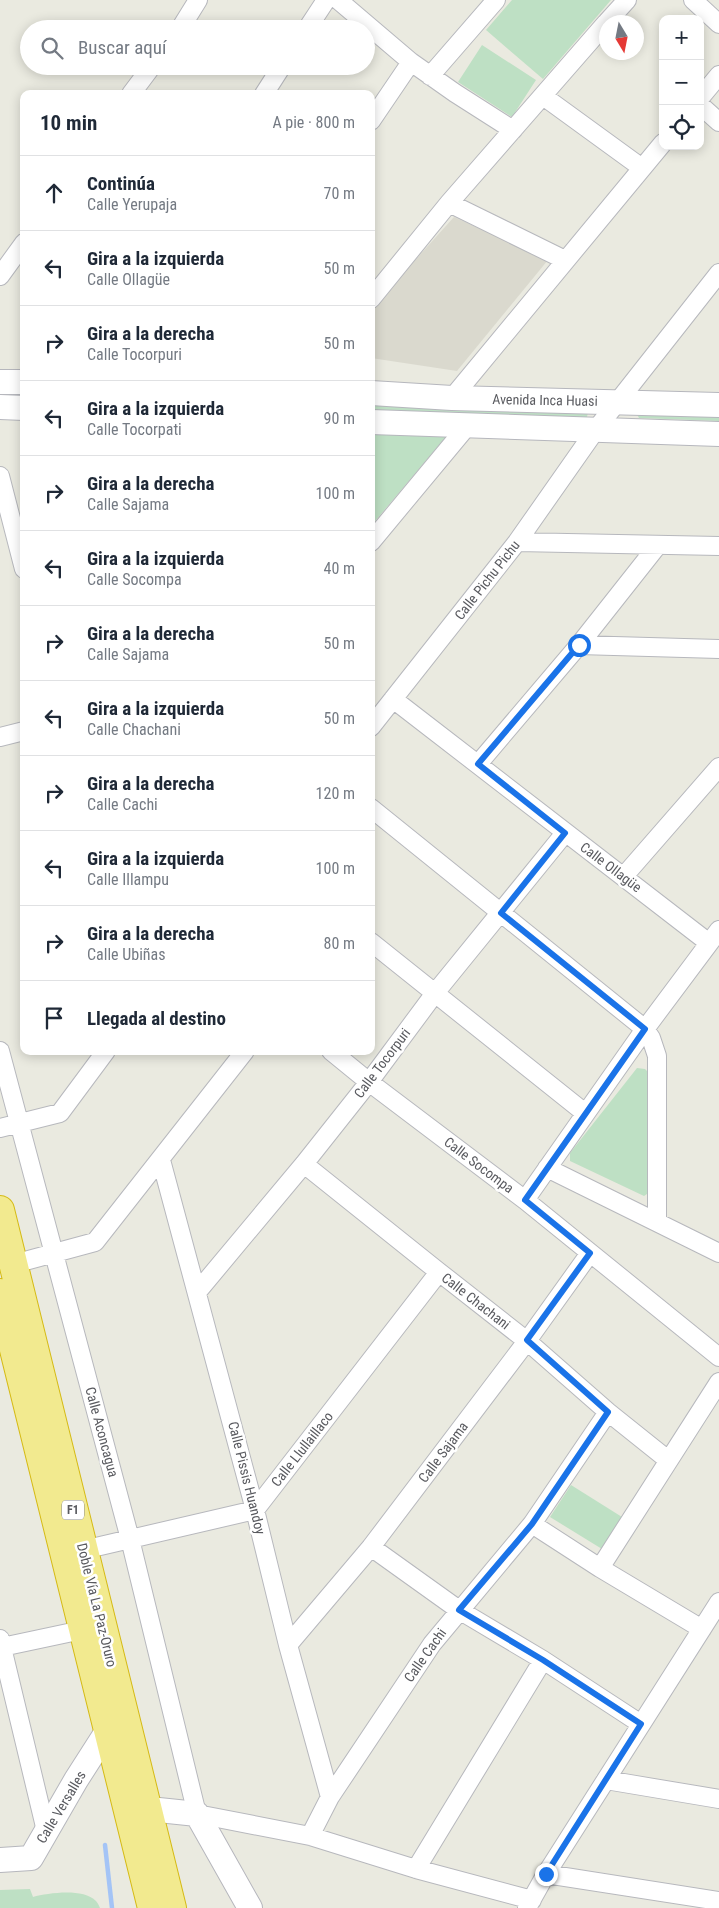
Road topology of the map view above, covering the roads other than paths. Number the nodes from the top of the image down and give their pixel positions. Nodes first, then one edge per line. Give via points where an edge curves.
1 (185, 0) edge
2 (198, 0) edge
3 (326, 0) edge
4 (338, 0) edge
5 (496, 0) edge
6 (627, 0) edge
7 (704, 4) edge
8 (614, 15) edge
9 (183, 20) edge
10 (185, 20) edge
11 (313, 20) edge
12 (362, 20) edge
13 (719, 24) edge
14 (375, 31) edge
15 (599, 32) edge
16 (411, 62) junction
17 (145, 75) edge
18 (276, 75) edge
19 (719, 75) edge
20 (430, 76) junction
21 (134, 90) edge
22 (267, 90) edge
23 (704, 93) edge
24 (543, 96) junction
25 (704, 109) edge
26 (375, 115) edge
27 (719, 122) edge
28 (513, 130) junction
29 (659, 148) edge
30 (642, 168) junction
31 (449, 203) junction
32 (20, 249) edge
33 (565, 260) junction
34 (719, 273) edge
35 (0, 276) edge
36 (378, 278) edge
37 (0, 382) edge
38 (20, 382) edge
39 (375, 393) edge
40 (452, 398) junction
41 (618, 401) junction
42 (719, 405) edge
43 (0, 407) edge
44 (20, 408) edge
45 (375, 422) edge
46 (469, 424) junction
47 (597, 428) junction
48 (719, 434) edge
49 (0, 476) edge
50 (375, 537) edge
51 (517, 542) junction
52 (658, 544) junction
53 (719, 546) edge
54 (20, 554) edge
55 (579, 645) junction
56 (719, 649) edge
57 (393, 699) junction
58 (375, 722) edge
59 (20, 732) edge
60 (0, 736) edge
61 (478, 764) junction
62 (719, 767) edge
63 (375, 811) edge
64 (565, 833) junction
65 (624, 876) junction
66 (501, 913) junction
67 (714, 937) edge
68 (375, 945) edge
69 (435, 993) junction
70 (645, 1029) junction
71 (0, 1050) edge
72 (103, 1055) edge
73 (242, 1055) edge
74 (336, 1055) edge
75 (368, 1082) junction
76 (585, 1113) junction
77 (20, 1123) junction
78 (0, 1128) edge
79 (161, 1160) junction
80 (304, 1164) junction
81 (547, 1168) junction
82 (525, 1200) junction
83 (0, 1210) edge
84 (657, 1222) junction
85 (590, 1253) junction
86 (719, 1253) edge
87 (55, 1254) junction
88 (14, 1264) junction
89 (439, 1272) junction
90 (198, 1291) junction
91 (0, 1293) edge
92 (527, 1340) junction
93 (719, 1356) edge
94 (719, 1382) edge
95 (608, 1412) junction
96 (668, 1460) junction
97 (255, 1510) junction
98 (532, 1524) junction
99 (130, 1538) junction
100 (371, 1547) junction
101 (83, 1550) junction
102 (600, 1568) junction
103 (719, 1602) edge
104 (459, 1610) junction
105 (702, 1629) junction
106 (82, 1630) junction
107 (1, 1643) edge
108 (288, 1645) junction
109 (543, 1660) junction
110 (641, 1724) junction
111 (108, 1730) junction
112 (606, 1780) junction
113 (718, 1794) edge
114 (330, 1797) junction
115 (149, 1809) junction
116 (197, 1814) junction
117 (46, 1831) junction
118 (310, 1836) junction
119 (149, 1856) junction
120 (0, 1860) edge
121 (416, 1869) junction
122 (546, 1874) junction
123 (719, 1900) edge
124 (530, 1904) edge
125 (152, 1908) edge
126 (172, 1908) edge
127 (250, 1908) edge

1 - 9 street
2 - 10 street
3 - 11 street
4 - 12 street
5 - 20 street
6 - 8 street
7 - 13 street
14 - 16 street
15 - 24 street
16 - 20 street
16 - 26 street
17 - 21 street
18 - 22 street
19 - 23 street
20 - 28 street
24 - 28 street
24 - 30 street
25 - 27 street
28 - 31 street
29 - 30 street
30 - 33 street
31 - 33 street
31 - 36 street
32 - 35 street
33 - 40 street
34 - 41 street, Calle Pichu Pichu
37 - 38 street
39 - 40 street, Avenida Inca Huasi
40 - 41 street, Avenida Inca Huasi
41 - 42 street, Avenida Inca Huasi
41 - 47 street, Calle Pichu Pichu
43 - 44 street
45 - 46 street, Avenida Inca Huasi
46 - 47 street, Avenida Inca Huasi
46 - 50 street
47 - 48 street, Avenida Inca Huasi
47 - 51 street, Calle Pichu Pichu
49 - 54 street
51 - 52 street
51 - 57 street, Calle Pichu Pichu
52 - 53 street
52 - 55 street
55 - 56 street
55 - 61 street
57 - 58 street, Calle Pichu Pichu
57 - 61 street, Calle Ollagüe
59 - 60 street
61 - 64 street, Calle Ollagüe
62 - 65 street
63 - 66 street
64 - 65 street, Calle Ollagüe
64 - 66 street, Calle Tocorpuri
65 - 67 street, Calle Ollagüe
66 - 69 street, Calle Tocorpuri
66 - 70 street
67 - 70 street
68 - 69 street
69 - 75 street, Calle Tocorpuri
69 - 76 street
70 - 76 street
70 - 84 street via 657,1056
71 - 77 street, Calle Aconcagua
72 - 77 street via 60,1113
73 - 79 street
74 - 75 street, Calle Socompa
75 - 80 street, Calle Tocorpuri
75 - 82 street, Calle Socompa
76 - 81 street
77 - 78 street
77 - 87 street, Calle Aconcagua
79 - 87 street via 95,1242
79 - 90 street, Calle Pissis Huandoy
80 - 89 street, Calle Chachani
80 - 90 street, Calle Tocorpuri
81 - 82 street
81 - 84 street
82 - 85 street, Calle Socompa
83 - 88 highway, Doble Vía La Paz-Oruro / F1
84 - 86 street
85 - 92 street, Calle Sajama
85 - 93 street, Calle Socompa
87 - 88 street
87 - 99 street, Calle Aconcagua
88 - 101 highway, Doble Vía La Paz-Oruro / F1
89 - 92 street, Calle Chachani
89 - 97 street, Calle Llullaillaco
90 - 97 street, Calle Pissis Huandoy
91 - 106 highway, Doble Vía La Paz-Oruro / F1
92 - 95 street, Calle Chachani
92 - 100 street, Calle Sajama
94 - 96 street
95 - 96 street, Calle Chachani
95 - 98 street, Calle Cachi
96 - 102 street
97 - 99 street
97 - 108 street, Calle Pissis Huandoy
98 - 102 street
98 - 104 street, Calle Cachi
99 - 101 street
99 - 116 street, Calle Aconcagua
100 - 104 street
100 - 108 street, Calle Sajama
101 - 115 highway, Doble Vía La Paz-Oruro / F1
102 - 105 street
103 - 105 street
104 - 109 street
104 - 114 street, Calle Cachi via 432,1644
105 - 110 street
106 - 107 street
106 - 111 highway, Doble Vía La Paz-Oruro / F1
107 - 117 street
108 - 114 street, Calle Pissis Huandoy
109 - 110 street
109 - 121 street
110 - 112 street
111 - 117 street, Calle Versalles
111 - 119 highway, Doble Vía La Paz-Oruro / F1
112 - 113 street
112 - 122 street
114 - 118 street, Calle Cachi
115 - 116 street
115 - 119 highway, Doble Vía La Paz-Oruro / F1
116 - 118 street
116 - 127 street
117 - 120 street, Calle Versalles via 31,1858
118 - 121 street
119 - 125 highway, F1
119 - 126 highway, F1
121 - 124 street
122 - 123 street
122 - 124 street

